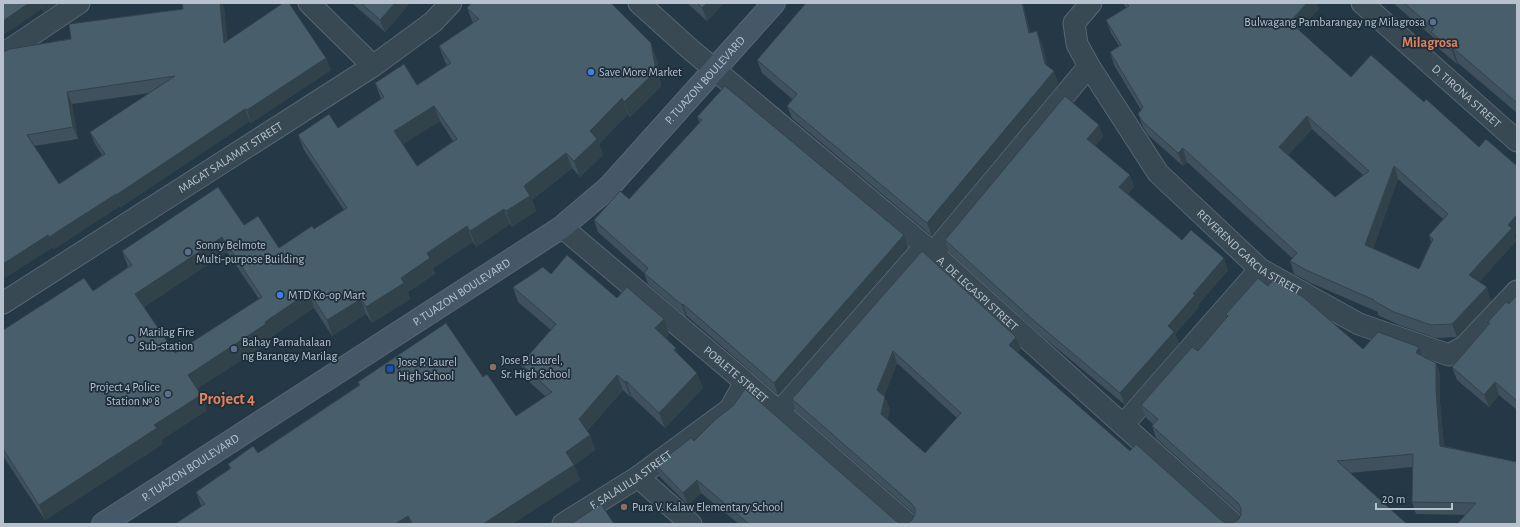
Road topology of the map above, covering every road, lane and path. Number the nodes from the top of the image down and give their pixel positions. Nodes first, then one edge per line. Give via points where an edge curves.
1 (79, 3) edge
2 (309, 3) edge
3 (451, 3) edge
4 (639, 3) edge
5 (774, 3) edge
6 (1091, 3) edge
7 (1362, 3) edge
8 (3, 54) edge
9 (373, 66) junction
10 (1089, 66) junction
11 (715, 69) junction
12 (1517, 141) edge
13 (562, 227) junction
14 (929, 249) junction
15 (1260, 269) junction
16 (1517, 291) edge
17 (3, 303) edge
18 (745, 382) junction
19 (779, 412) junction
20 (1122, 425) junction
21 (638, 477) junction
22 (103, 524) edge
23 (563, 524) edge
24 (690, 524) edge
25 (908, 524) edge
26 (1234, 524) edge

1 - 8 street
2 - 9 street
3 - 9 street, MAGAT SALAMAT STREET via 433,22
4 - 11 street, A. DE LEGASPI STREET
5 - 11 main road, P. TUAZON BOULEVARD
6 - 10 street, REVEREND GARCIA STREET via 1074,23 1077,44
7 - 12 street, D. TIRONA STREET
9 - 17 street, MAGAT SALAMAT STREET
10 - 14 street
10 - 15 street, REVEREND GARCIA STREET via 1158,173
11 - 13 main road, P. TUAZON BOULEVARD via 609,187
11 - 14 street, A. DE LEGASPI STREET
13 - 18 street, POBLETE STREET
13 - 22 main road, P. TUAZON BOULEVARD
14 - 19 street
14 - 20 street, A. DE LEGASPI STREET
15 - 16 street, REVEREND GARCIA STREET via 1359,324 1449,355 1464,347
15 - 20 street
18 - 19 street, POBLETE STREET
18 - 21 street, F. SALALILLA STREET via 730,409
19 - 25 street, POBLETE STREET
20 - 26 street, A. DE LEGASPI STREET
21 - 23 street, F. SALALILLA STREET
21 - 24 street

